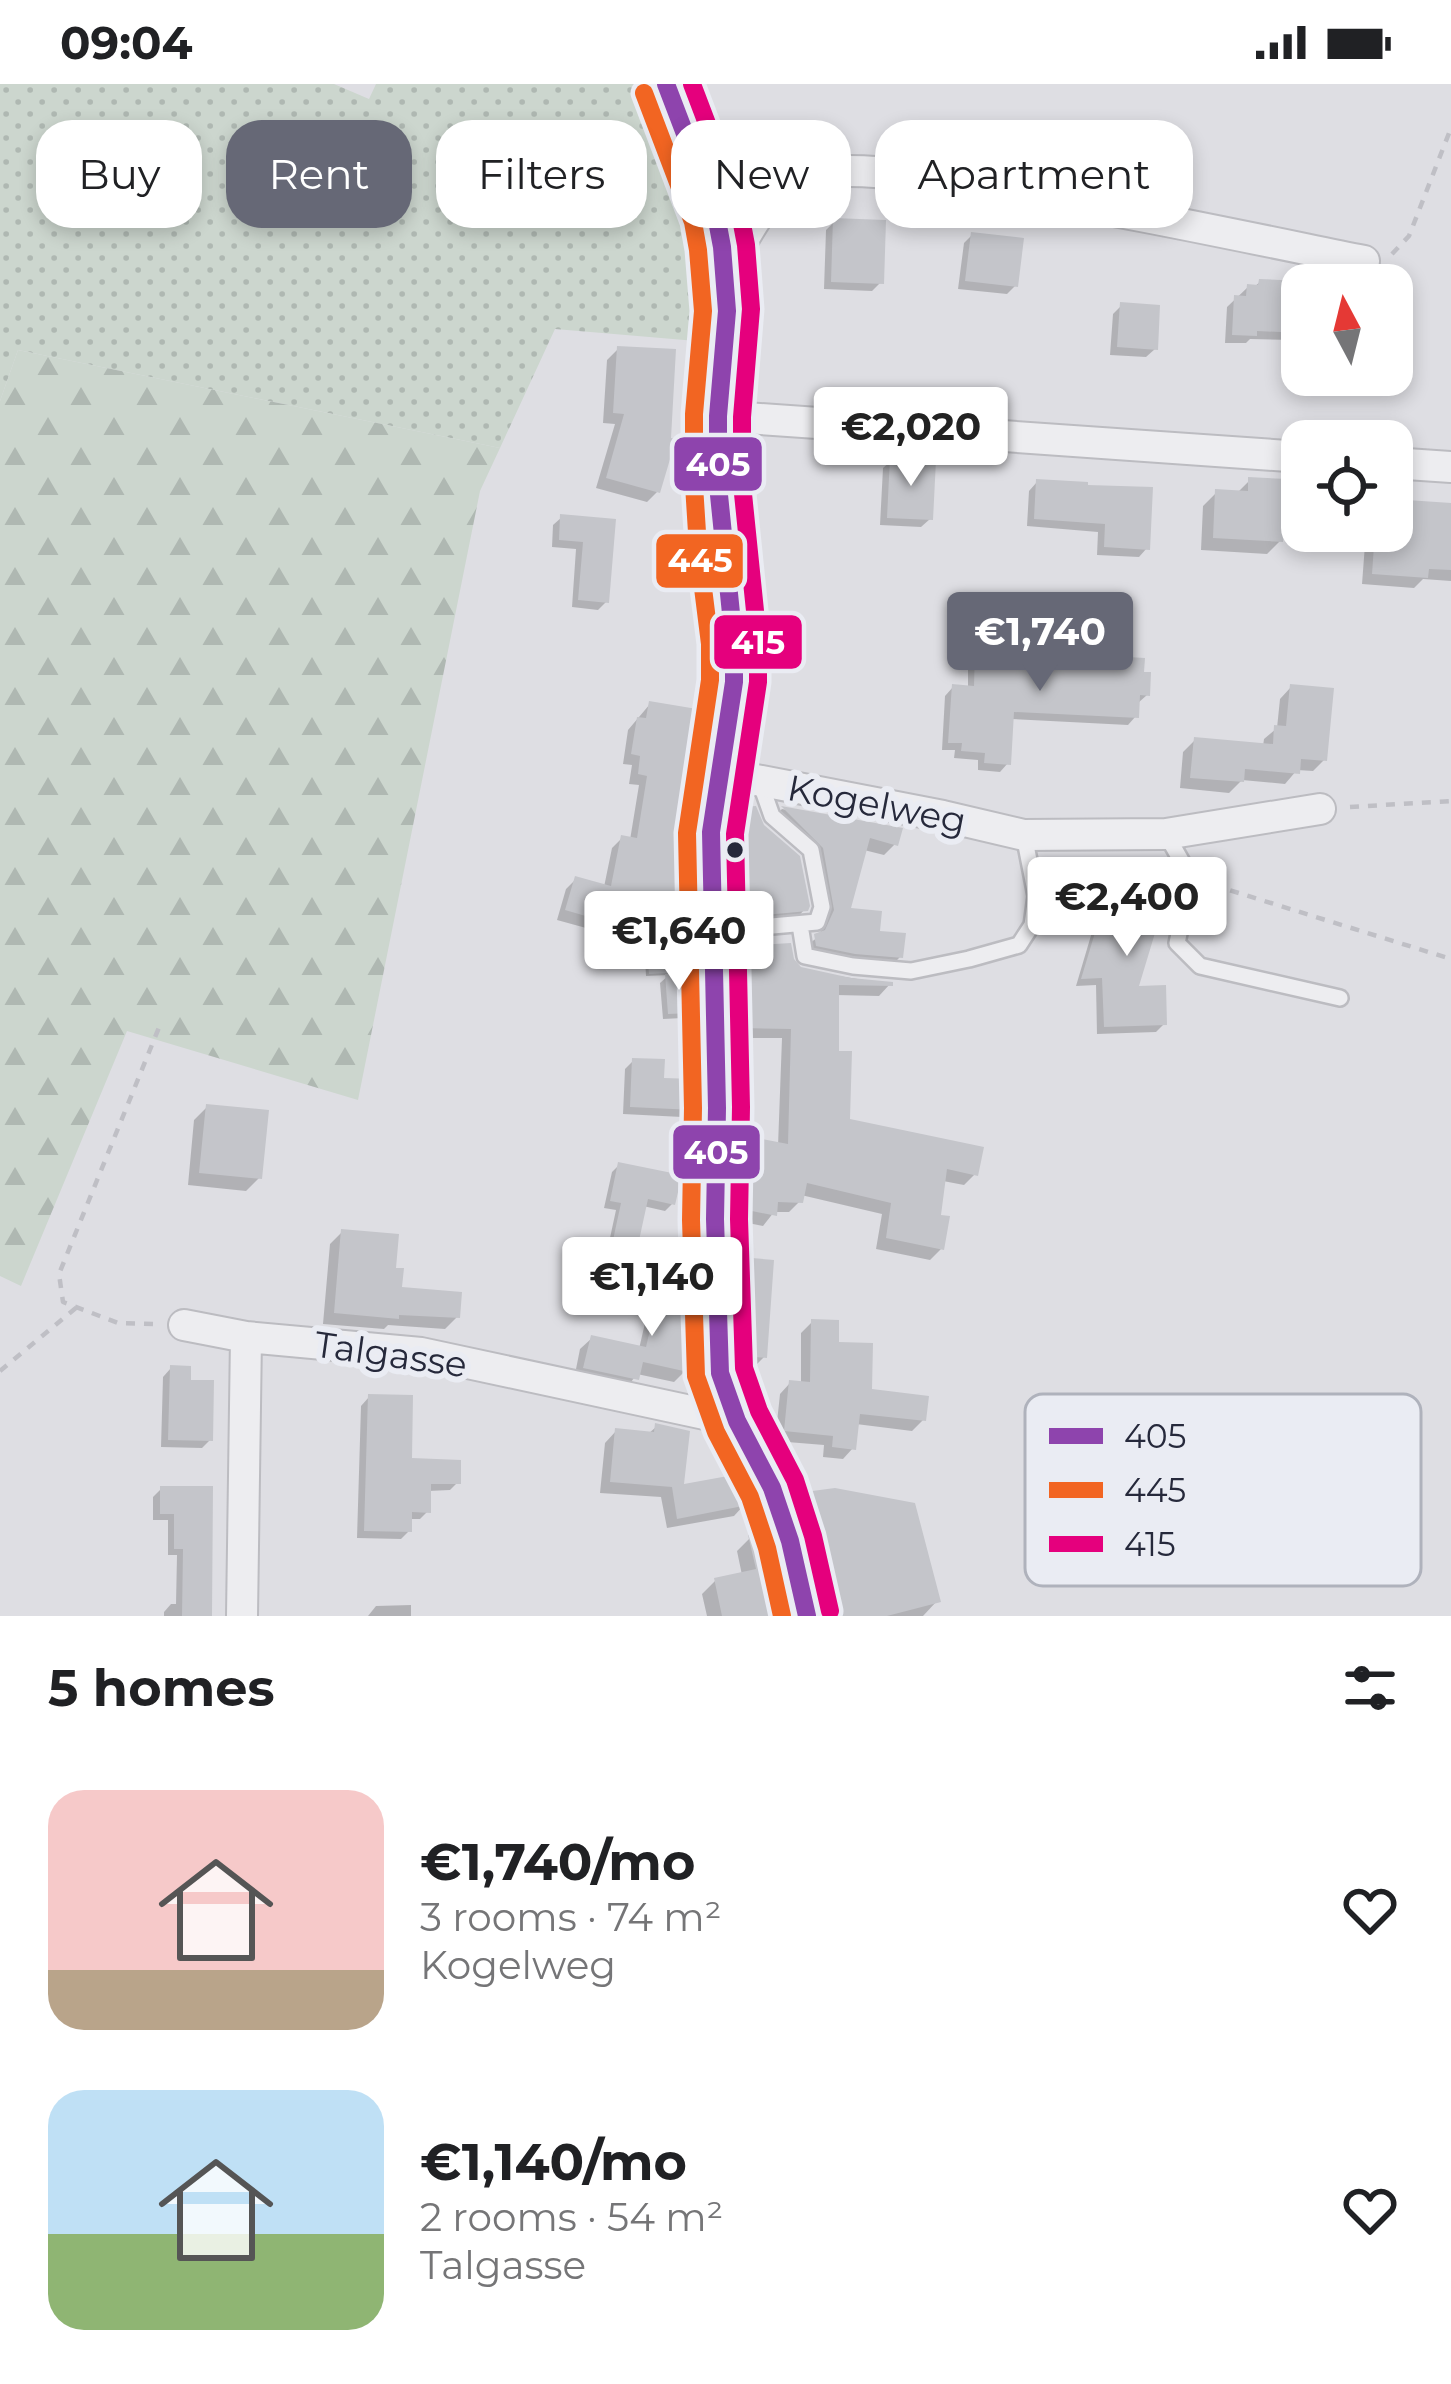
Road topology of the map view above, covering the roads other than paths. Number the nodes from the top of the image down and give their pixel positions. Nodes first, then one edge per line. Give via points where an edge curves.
1 (666, 84) edge
2 (1364, 261) road end
3 (724, 272) junction
4 (718, 416) junction
5 (1281, 456) edge
6 (1413, 464) edge
7 (1451, 467) edge
8 (720, 772) junction
9 (759, 780) junction
10 (1321, 809) road end
11 (1166, 834) junction
12 (1024, 835) junction
13 (800, 925) junction
14 (712, 931) junction
15 (1340, 998) dead end
16 (184, 1325) road end
17 (246, 1337) junction
18 (736, 1421) junction
19 (242, 1616) edge
20 (807, 1616) edge

1 - 3 street via 716,214
2 - 3 street via 1092,206 848,171 800,177 774,194
3 - 4 street
4 - 5 street
4 - 8 street via 734,643
6 - 7 street
8 - 9 street, Kogelweg
8 - 14 street
9 - 12 street, Kogelweg
9 - 13 lane via 772,816 811,850 822,907 818,922
10 - 11 street, Kogelweg
11 - 12 street, Kogelweg
11 - 15 lane via 1191,878 1177,943 1200,966
12 - 13 lane via 1036,896 1019,945 911,971 872,968 805,956
13 - 14 lane
14 - 18 street via 720,1373
16 - 17 street, Talgasse
17 - 18 street, Talgasse via 421,1353
17 - 19 street
18 - 20 street via 772,1488

